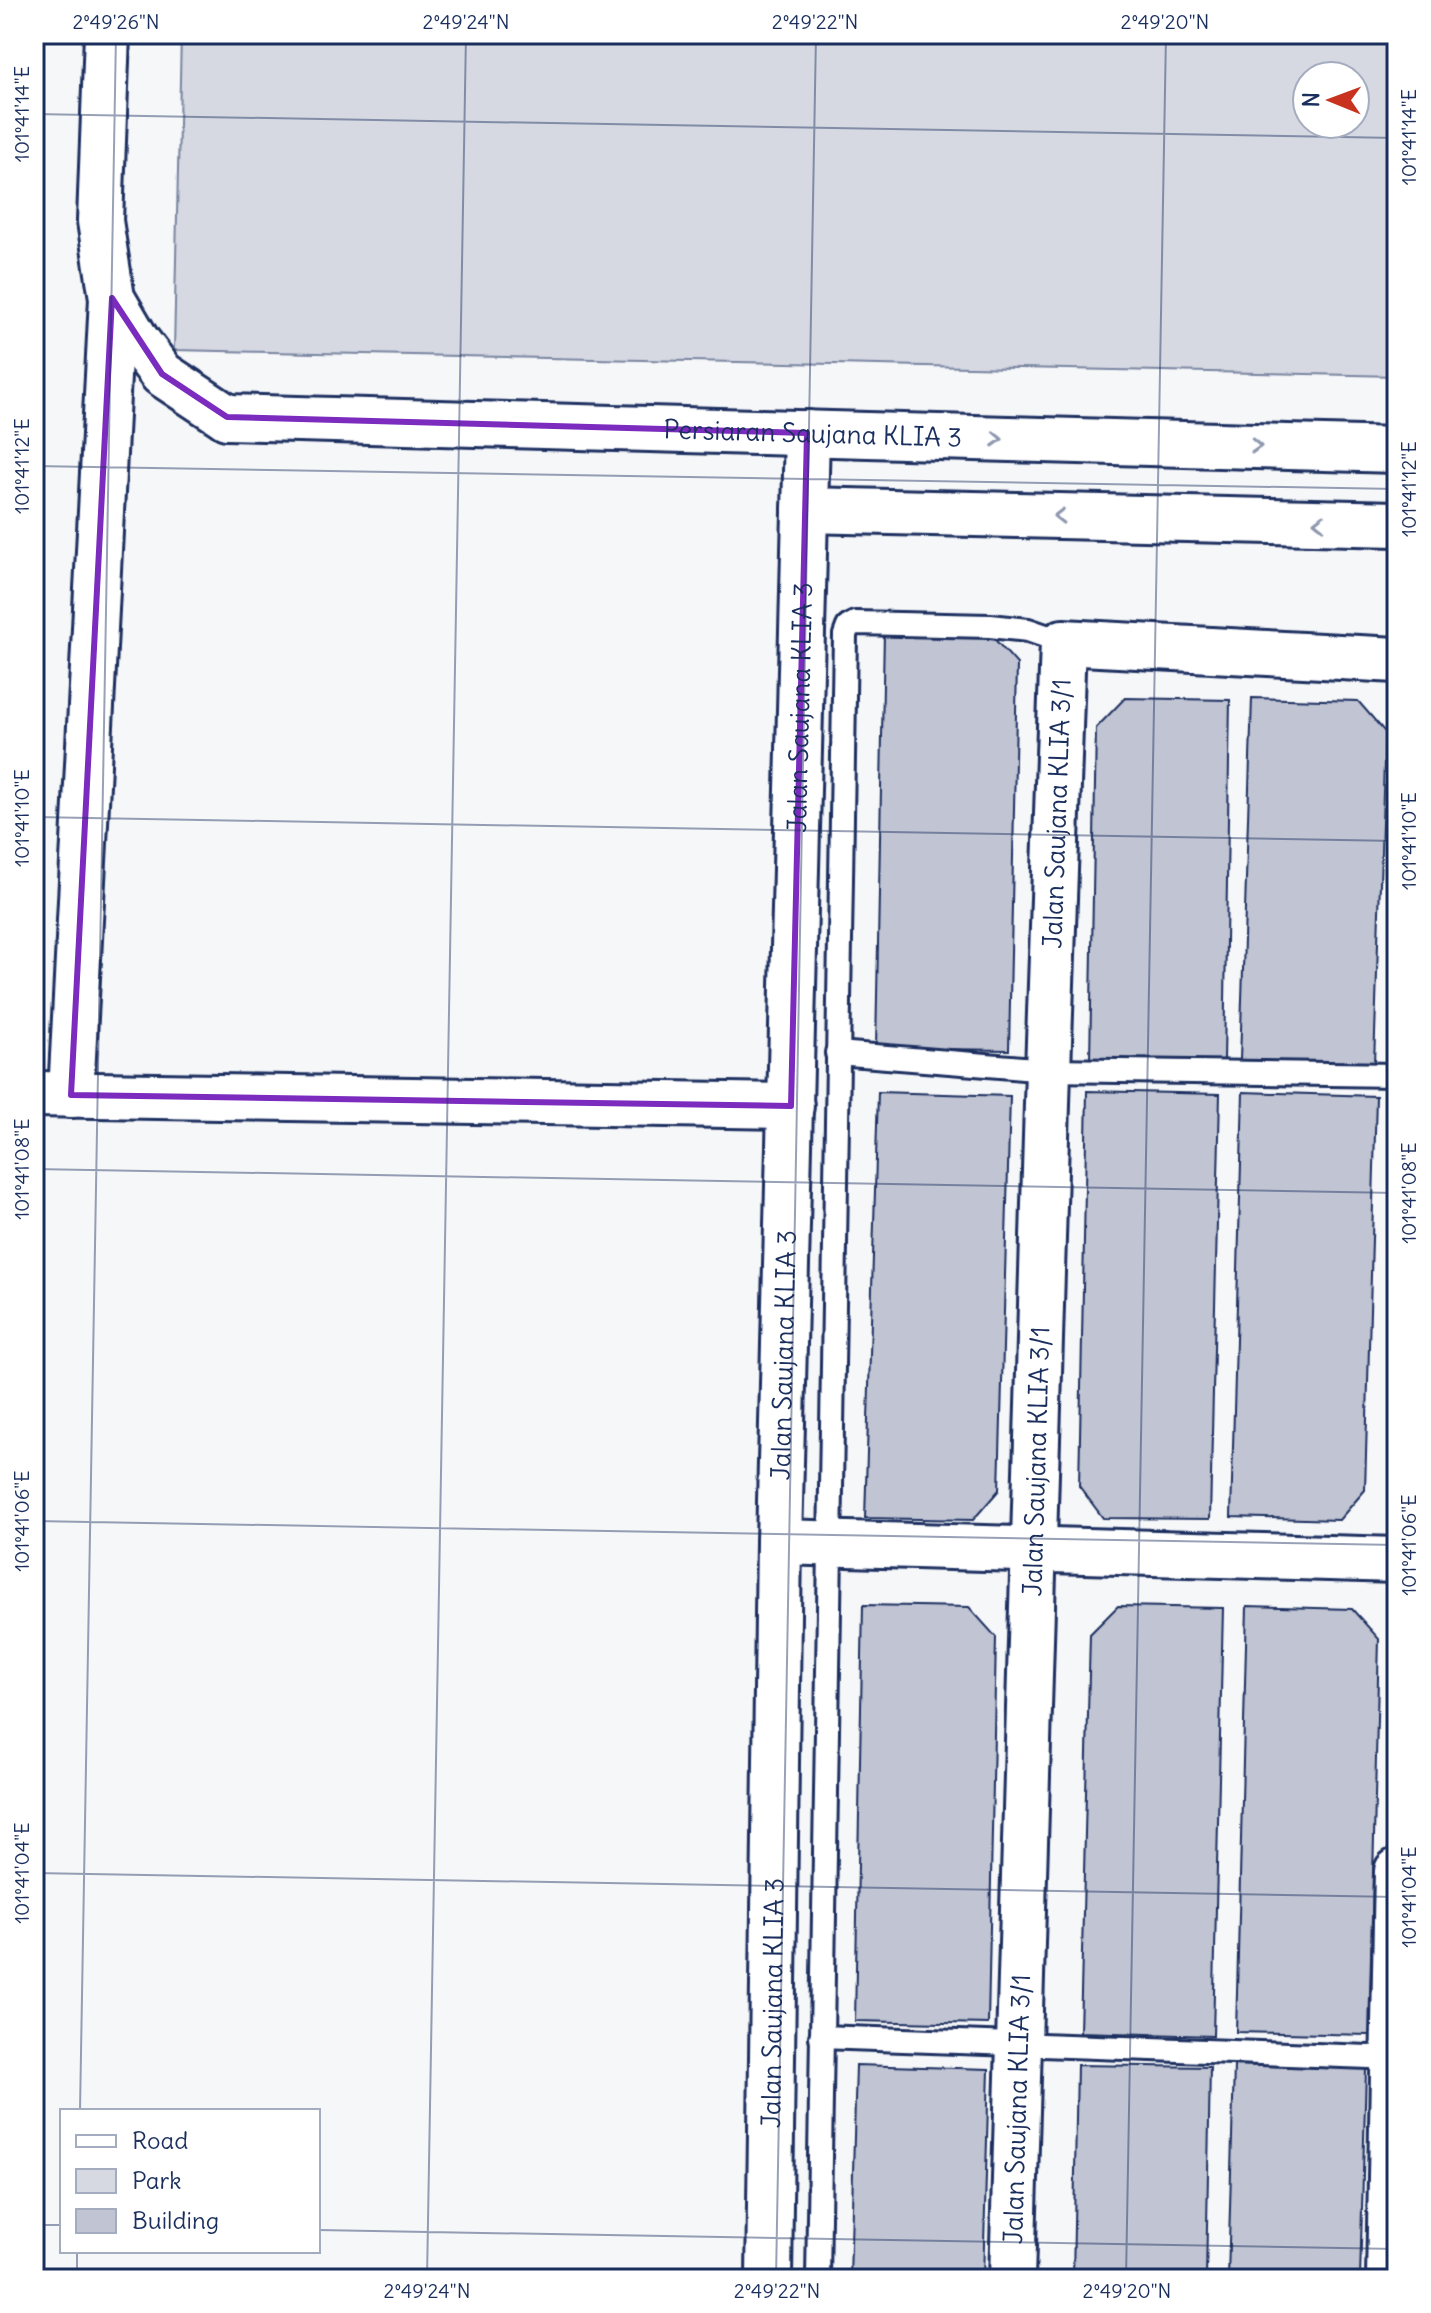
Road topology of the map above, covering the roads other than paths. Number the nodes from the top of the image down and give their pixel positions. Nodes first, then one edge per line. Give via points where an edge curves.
1 (107, 34) edge
2 (112, 298) junction
3 (807, 433) junction
4 (1397, 450) edge
5 (805, 510) junction
6 (1397, 524) edge
7 (1063, 642) junction
8 (1397, 660) edge
9 (837, 1053) junction
10 (1048, 1070) junction
11 (1397, 1075) edge
12 (53, 1094) edge
13 (791, 1106) junction
14 (779, 1542) junction
15 (829, 1543) junction
16 (1033, 1549) junction
17 (1397, 1560) edge
18 (1397, 1871) edge
19 (821, 2037) junction
20 (1019, 2044) junction
21 (1395, 2058) edge
22 (769, 2279) edge
23 (818, 2279) edge
24 (1012, 2279) edge
25 (1389, 2279) edge

1 - 2 street via 100,221
2 - 3 street, Persiaran Saujana KLIA 3 via 162,374 227,417
2 - 12 street
3 -> 4 street, Persiaran Saujana KLIA 3
3 - 5 street, Jalan Saujana KLIA 3
6 -> 5 street
5 - 13 street, Jalan Saujana KLIA 3
7 - 8 street
7 - 9 lane via 1028,630 990,626 848,627
7 - 10 street, Jalan Saujana KLIA 3/1
9 - 10 lane
9 - 15 lane
10 - 11 lane
10 - 16 street, Jalan Saujana KLIA 3/1
12 - 13 street
13 - 14 street, Jalan Saujana KLIA 3
14 - 15 street
14 - 22 street, Jalan Saujana KLIA 3
15 - 16 street
15 - 19 lane
16 - 17 street
16 - 20 street, Jalan Saujana KLIA 3/1
18 - 21 street
19 - 20 lane
19 - 23 lane
20 - 21 lane
20 - 24 street, Jalan Saujana KLIA 3/1
21 - 25 street

